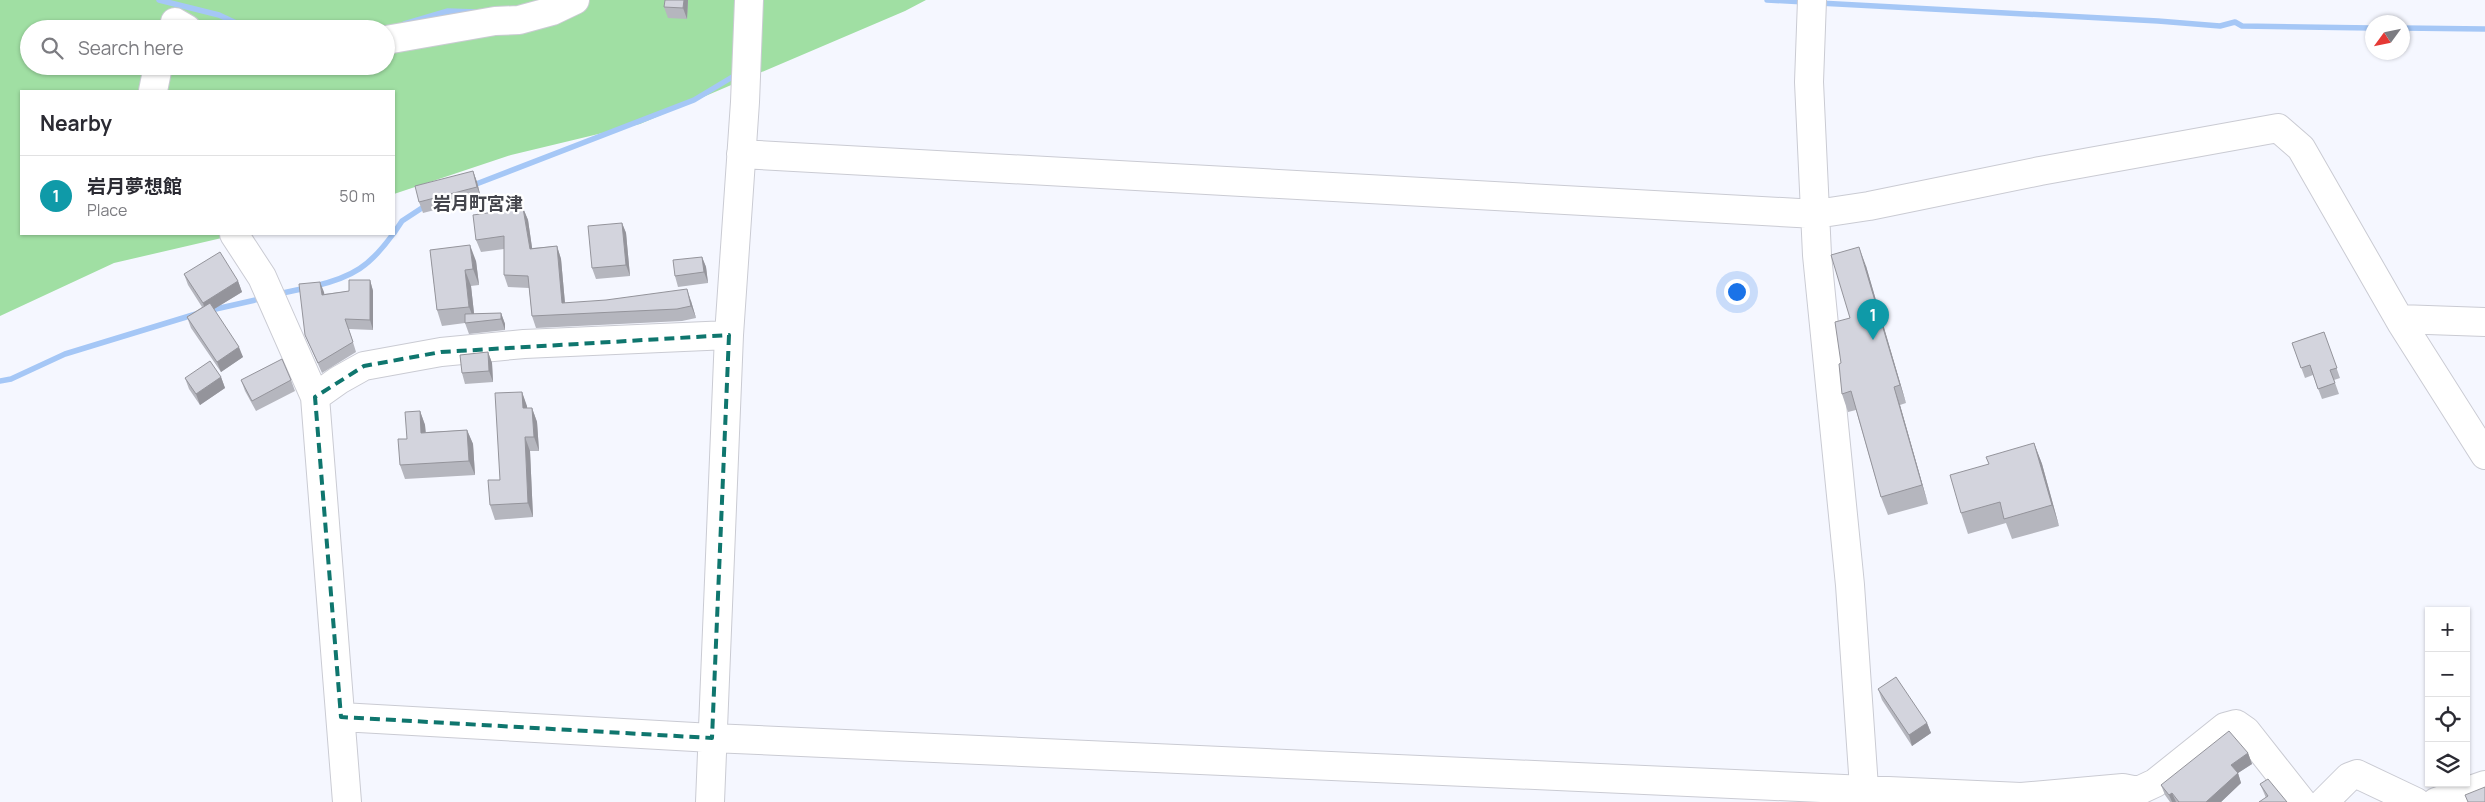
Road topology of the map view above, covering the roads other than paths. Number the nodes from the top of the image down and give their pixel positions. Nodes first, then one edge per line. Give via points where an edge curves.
1 (576, 0) edge
2 (749, 0) edge
3 (1812, 0) edge
4 (395, 38) edge
5 (156, 75) edge
6 (153, 90) edge
7 (741, 154) junction
8 (1816, 214) junction
9 (235, 235) edge
10 (2400, 319) junction
11 (2485, 322) edge
12 (730, 335) junction
13 (315, 397) junction
14 (2485, 454) edge
15 (341, 716) junction
16 (712, 738) junction
17 (2485, 785) edge
18 (1865, 797) edge
19 (347, 802) edge
20 (710, 802) edge
21 (2302, 802) edge
22 (2324, 802) edge
23 (2416, 802) edge
24 (2436, 802) edge

1 - 4 street via 519,20 495,20
2 - 7 street
3 - 8 street via 1809,82
5 - 6 street
7 - 8 street
7 - 12 street
8 - 10 street via 2278,128 2301,148
8 - 18 street via 1817,255 1850,585
9 - 13 street via 262,277
10 - 11 street
10 - 14 street
12 - 13 street via 524,344 441,352 364,366
12 - 16 street
13 - 15 street
15 - 16 street
15 - 19 street
16 - 18 street
16 - 20 street
17 - 24 street
18 - 21 street via 2021,797 2123,788 2138,791 2154,783 2225,727 2236,724 2246,731
22 - 23 street via 2349,777 2357,774

